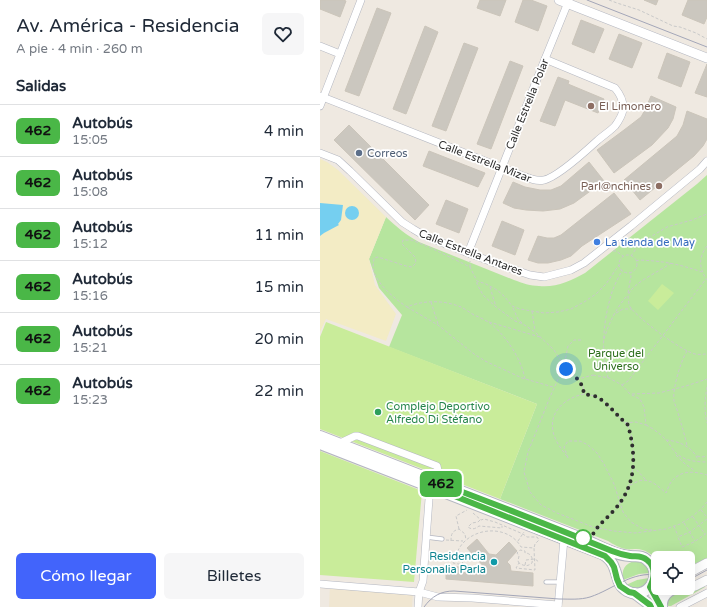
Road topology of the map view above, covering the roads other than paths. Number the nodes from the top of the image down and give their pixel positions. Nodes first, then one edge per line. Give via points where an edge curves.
1 (361, 0) edge
2 (559, 0) edge
3 (569, 2) edge
4 (320, 46) edge
5 (340, 54) junction
6 (545, 58) junction
7 (707, 58) edge
8 (322, 96) edge
9 (320, 106) edge
10 (320, 153) edge
11 (707, 161) edge
12 (502, 168) junction
13 (468, 254) junction
14 (320, 436) edge
15 (320, 444) edge
16 (338, 444) junction
17 (435, 484) junction
18 (426, 537) junction
19 (442, 539) road end
20 (564, 539) junction
21 (631, 556) junction
22 (651, 563) edge
23 (707, 563) edge
24 (695, 569) edge
25 (617, 575) junction
26 (707, 580) edge
27 (546, 582) dead end
28 (560, 582) junction
29 (320, 584) edge
30 (651, 586) edge
31 (695, 586) edge
32 (419, 592) junction
33 (707, 592) edge
34 (634, 593) junction
35 (657, 595) edge
36 (666, 595) edge
37 (558, 606) edge
38 (418, 607) edge
39 (652, 607) edge
40 (661, 607) edge
41 (680, 607) edge

1 - 5 street
2 - 3 street
3 - 6 street, Calle Estrella Polar
3 - 7 street
4 - 5 street
5 - 8 street
6 - 12 street, Calle Estrella Polar
6 - 12 street, Calle Estrella Mizar via 615,88 623,101 621,116 616,125 546,180 534,180
8 - 9 street
8 - 12 street, Calle Estrella Mizar
10 - 13 street, Calle Estrella Antares via 338,160 406,225
11 - 13 street, Calle Estrella Antares via 631,226 584,263 571,270 544,277 530,275
12 - 13 street, Calle Estrella Polar
14 - 16 main road
15 - 17 main road
16 - 17 main road
16 - 17 street via 358,436 437,466
17 - 18 street via 429,499
17 - 20 main road
17 - 21 main road
18 - 19 lane
18 - 32 street via 423,581
20 - 25 main road via 605,556
20 - 28 street
21 - 22 main road via 643,557
21 - 25 main road via 619,565
23 - 24 street
25 - 34 main road via 620,586
26 - 31 street
27 - 28 lane
28 - 37 street
29 - 32 street
30 - 34 main road via 643,592
32 - 37 street via 438,597
32 - 38 street
33 - 41 street
34 - 39 main road
35 - 40 main road
36 - 40 main road

